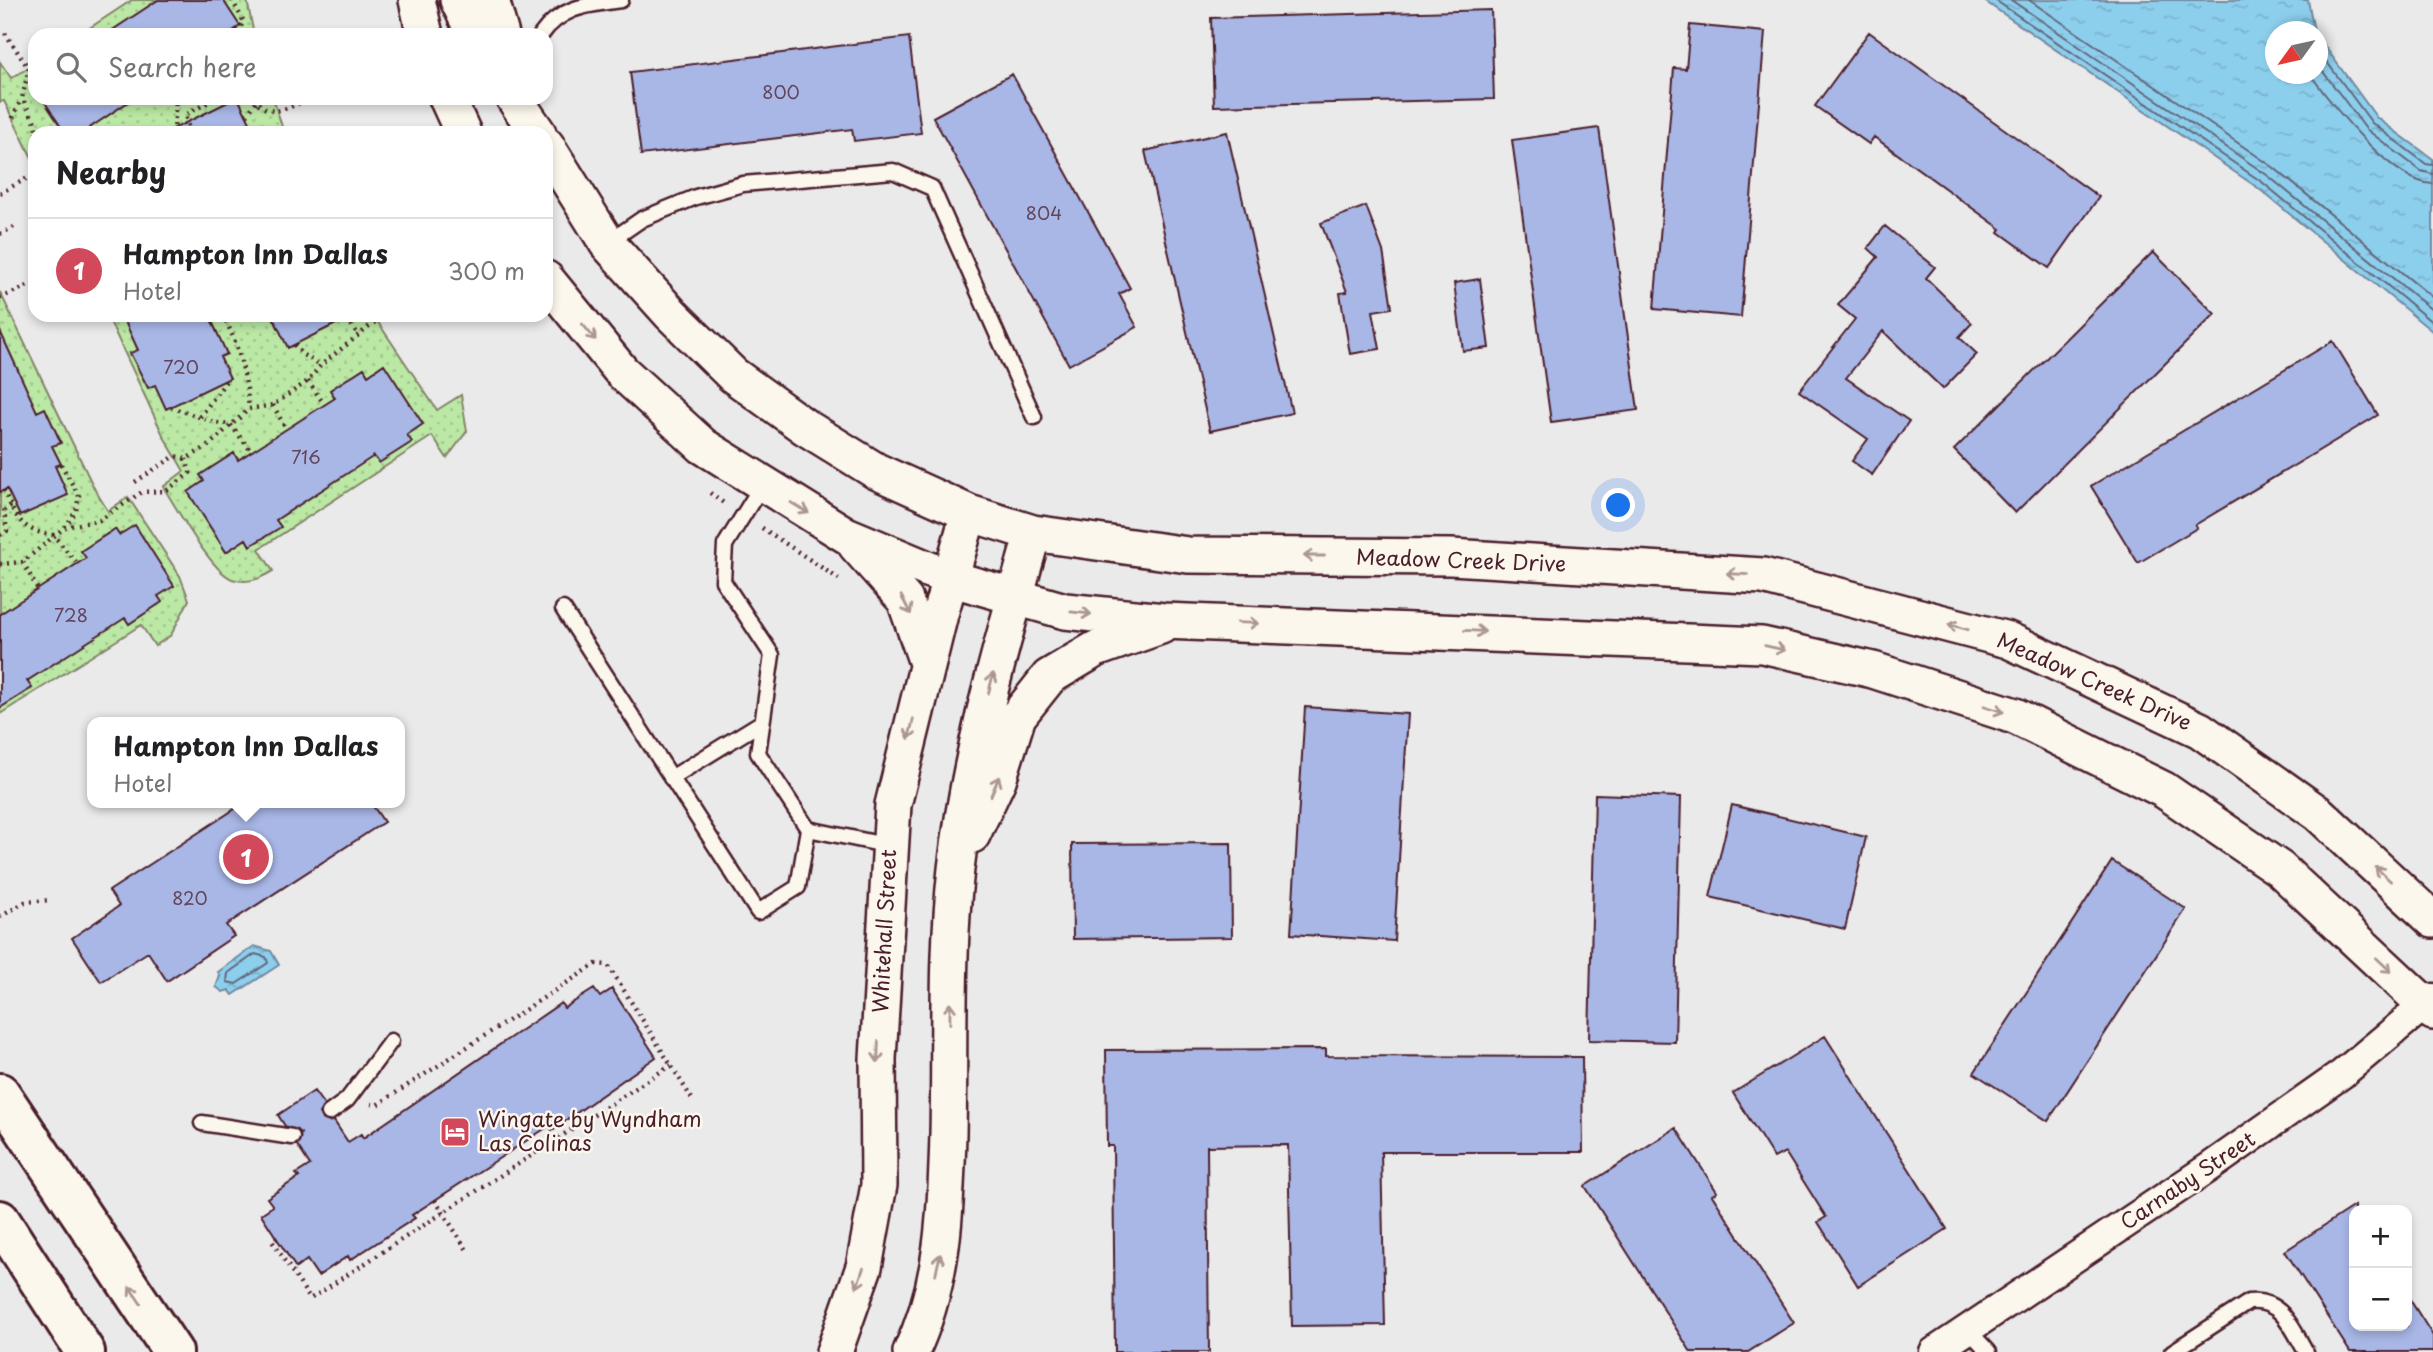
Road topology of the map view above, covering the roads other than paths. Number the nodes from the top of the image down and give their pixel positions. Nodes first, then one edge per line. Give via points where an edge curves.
1 (417, 0) edge
2 (458, 0) edge
3 (491, 0) edge
4 (621, 0) edge
5 (423, 28) edge
6 (472, 28) edge
7 (499, 28) edge
8 (546, 28) edge
9 (450, 105) edge
10 (519, 105) edge
11 (528, 105) edge
12 (460, 126) edge
13 (534, 126) edge
14 (536, 126) edge
15 (553, 156) edge
16 (607, 243) junction
17 (553, 288) edge
18 (1034, 417) dead end
19 (762, 485) junction
20 (969, 513) junction
21 (1033, 533) junction
22 (846, 535) junction
23 (949, 578) junction
24 (1014, 599) junction
25 (563, 609) dead end
26 (1179, 621) junction
27 (927, 663) junction
28 (762, 722) junction
29 (671, 778) junction
30 (808, 829) junction
31 (890, 846) junction
32 (956, 870) junction
33 (2433, 920) edge
34 (2431, 1005) edge
35 (391, 1041) dead end
36 (0, 1093) edge
37 (329, 1113) dead end
38 (202, 1122) dead end
39 (292, 1137) dead end
40 (0, 1220) edge
41 (55, 1304) junction
42 (1969, 1331) junction
43 (72, 1352) edge
44 (85, 1352) edge
45 (173, 1352) edge
46 (834, 1352) edge
47 (911, 1352) edge
48 (1934, 1352) edge
49 (1989, 1352) edge
50 (2172, 1352) edge
51 (2306, 1352) edge

1 - 5 street
2 - 6 street
3 - 7 street
4 - 8 lane via 572,7
9 - 12 street
10 - 13 street
11 - 14 street
15 - 16 street, Meadow Creek Drive
16 - 18 lane via 642,219 743,184 893,171 932,188
16 - 20 street, Meadow Creek Drive via 733,375 876,471
17 -> 19 street via 622,372 703,446
19 -> 22 street
19 - 28 lane via 725,545 723,581 772,655
20 - 21 street, Meadow Creek Drive
20 - 23 street, Whitehall Street
21 - 24 street
33 -> 21 street, Meadow Creek Drive via 2319,814 2200,730 2008,640 1763,576 1451,557 1188,555
22 - 23 street
22 -> 27 street via 905,600
23 - 24 street
23 - 27 street, Whitehall Street
24 -> 26 street via 1065,611
32 -> 24 street via 971,769
25 - 29 lane
32 -> 26 street via 998,780 1018,716 1049,677 1107,644
26 -> 34 street via 1762,645 1873,670 2015,716 2164,790 2280,869
27 -> 31 street, Whitehall Street via 893,805
28 - 29 lane
28 - 30 lane via 758,753
29 - 30 lane via 758,912 798,887
30 - 31 lane
31 -> 46 street, Whitehall Street via 878,1059 879,1185 864,1267
47 -> 32 street via 922,1328 945,1232
34 - 42 street, Carnaby Street via 2342,1074
35 - 37 lane via 347,1100
45 -> 36 main road
38 - 39 lane
40 - 41 main road
41 - 43 lane
41 - 44 main road
42 - 48 street, Carnaby Street
42 - 49 lane
50 - 51 lane via 2249,1302 2262,1300 2275,1306

